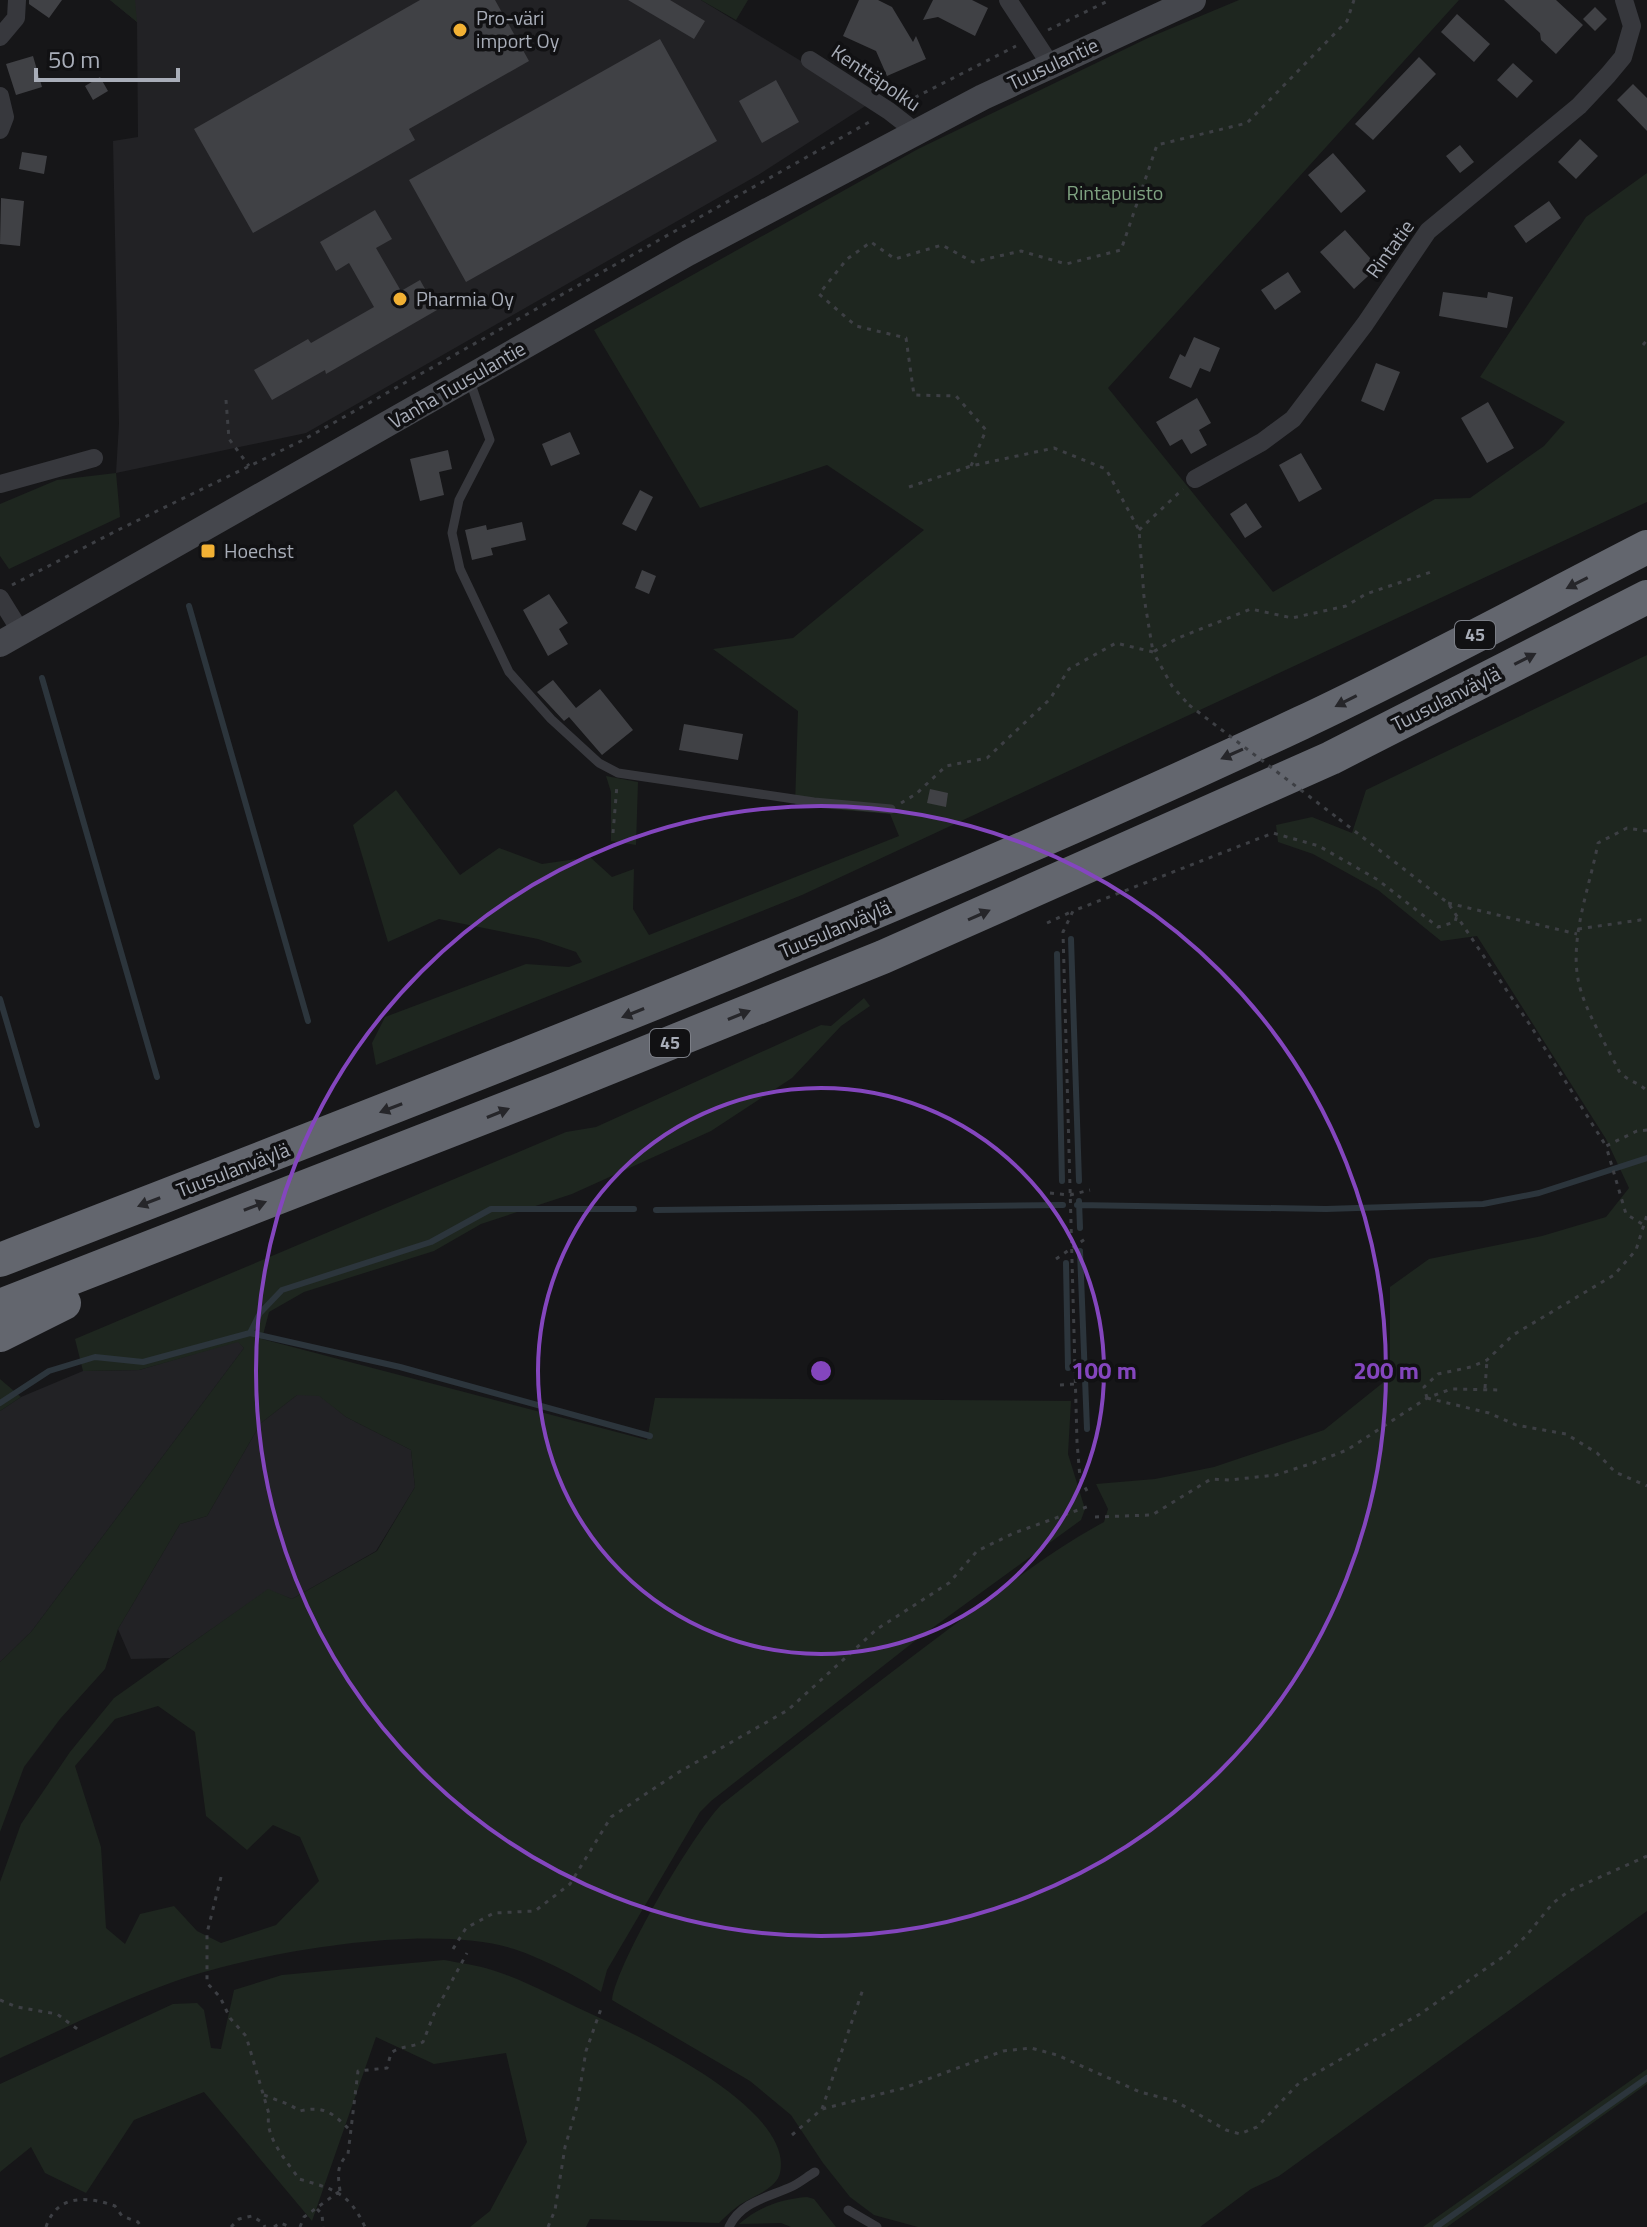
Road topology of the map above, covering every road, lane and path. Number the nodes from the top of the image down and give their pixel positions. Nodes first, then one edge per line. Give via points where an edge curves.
1 (17, 0) edge
2 (1008, 0) edge
3 (1110, 0) edge
4 (1193, 0) edge
5 (1354, 0) edge
6 (1624, 0) edge
7 (1640, 25) edge
8 (0, 37) edge
9 (1033, 37) junction
10 (810, 60) dead end
11 (1050, 64) junction
12 (0, 96) edge
13 (889, 111) junction
14 (0, 130) edge
15 (916, 132) junction
16 (1647, 340) edge
17 (1643, 345) dead end
18 (469, 378) junction
19 (226, 400) dead end
20 (94, 458) dead end
21 (249, 466) junction
22 (971, 466) junction
23 (1195, 479) joint
24 (0, 484) edge
25 (909, 487) dead end
26 (1139, 530) junction
27 (1647, 547) edge
28 (1434, 571) dead end
29 (6, 591) edge
30 (1647, 597) edge
31 (10, 638) edge
32 (1153, 652) junction
33 (618, 773) junction
34 (891, 809) joint
35 (1647, 831) edge
36 (613, 833) dead end
37 (1448, 903) junction
38 (1073, 911) junction
39 (1457, 915) junction
40 (1647, 919) edge
41 (1047, 923) dead end
42 (1578, 932) junction
43 (1647, 1091) edge
44 (1647, 1130) edge
45 (1606, 1146) junction
46 (1090, 1190) dead end
47 (1050, 1193) dead end
48 (1070, 1195) junction
49 (1647, 1215) edge
50 (215, 1222) junction
51 (1646, 1226) edge
52 (1088, 1237) dead end
53 (1072, 1248) junction
54 (1056, 1259) dead end
55 (0, 1260) edge
56 (0, 1306) edge
57 (0, 1335) edge
58 (1487, 1360) junction
59 (1075, 1384) junction
60 (1060, 1385) dead end
61 (1485, 1388) junction
62 (1502, 1390) dead end
63 (1427, 1398) junction
64 (1647, 1486) edge
65 (1087, 1491) dead end
66 (1092, 1505) dead end
67 (1095, 1517) dead end
68 (1647, 1856) edge
69 (221, 1877) dead end
70 (453, 1949) dead end
71 (467, 1953) dead end
72 (863, 1989) dead end
73 (0, 2000) edge
74 (602, 2006) dead end
75 (80, 2031) dead end
76 (262, 2095) junction
77 (822, 2109) junction
78 (351, 2131) junction
79 (792, 2135) dead end
80 (815, 2172) dead end
81 (340, 2191) junction
82 (316, 2208) junction
83 (848, 2210) dead end
84 (46, 2227) edge
85 (141, 2227) edge
86 (231, 2227) edge
87 (265, 2227) edge
88 (274, 2227) edge
89 (291, 2227) edge
90 (300, 2227) edge
91 (323, 2227) edge
92 (365, 2227) edge
93 (548, 2227) edge
94 (729, 2227) edge
95 (877, 2227) edge

1 - 8 street via 16,18
2 - 9 street
3 - 9 path
4 - 11 main road, Tuusulantie
5 - 22 path via 1347,21 1247,123 1157,145 1121,250 1066,264 1021,251 973,262 942,245 895,259 871,242 847,259 819,294 856,326 906,338 914,395 956,396 986,430
6 - 7 street, Rintatie
7 - 23 street, Rintatie via 1623,57 1579,106 1419,241 1293,419
9 - 11 street
9 - 13 path
10 - 13 street, Kenttäpolku
11 - 15 main road, Tuusulantie
12 - 14 street via 5,117
13 - 15 street, Kenttäpolku
13 - 21 path
15 - 18 main road, Vanha Tuusulantie
16 - 17 path
18 - 31 main road, Vanha Tuusulantie
18 - 33 lane via 490,440 459,500 452,533 460,569 509,672 570,737
19 - 21 path via 229,439
20 - 24 street
21 - 29 path
22 - 25 path
22 - 26 path via 1054,448 1084,459 1106,469
23 - 26 path
26 - 32 path
27 -> 55 highway, Tuusulanväylä / 45 via 1303,722 869,916 542,1050
28 - 32 path via 1346,606 1292,618 1251,609
29 - 31 street
50 -> 30 highway, Tuusulanväylä / 45 via 883,957 1331,758
32 - 34 path via 1116,643 1069,669 1050,699 987,758 946,766
32 - 37 path, bridge via 1189,705
33 - 34 lane
33 - 36 path
35 - 42 path via 1627,828 1598,843
37 - 39 path
37 - 42 path
38 - 39 path via 1273,833 1319,846 1378,880 1438,927 1455,922
38 - 41 path
38 - 48 path via 1063,932
39 - 45 path
40 - 42 path
42 - 43 path via 1578,980 1586,1003 1619,1071
44 - 45 path
45 - 51 path via 1626,1214
46 - 48 path
47 - 48 path
48 - 53 path
49 - 51 path
50 - 56 highway, Tuusulanväylä / 45
50 - 57 highway via 104,1285
51 - 58 path via 1636,1250 1614,1275 1513,1335
52 - 53 path
53 - 54 path
53 - 59 path
58 - 61 path
58 - 63 path via 1438,1374 1424,1387
59 - 60 path
59 - 65 path via 1080,1478
61 - 62 path
61 - 63 path via 1451,1389
63 - 64 path via 1566,1434 1615,1472
63 - 67 path via 1347,1450 1313,1463 1276,1475 1211,1479 1152,1515
66 - 70 path via 977,1551 949,1583 877,1629 788,1710 611,1817 570,1884 535,1911 494,1913 466,1928
68 - 77 path via 1569,1891 1507,1954 1420,2014 1299,2083 1257,2127 1240,2134 1175,2101 1031,2048 1003,2051 904,2088
69 - 76 path via 207,1933 207,1983 246,2036
71 - 78 path via 423,2042 402,2045 391,2053 387,2068 358,2071
72 - 77 path
73 - 75 path via 57,2014
74 - 93 path via 586,2051
76 - 78 path via 300,2111 315,2107 333,2114
76 - 81 path via 271,2135 299,2179
77 - 79 path
78 - 81 path via 348,2154 339,2163
80 - 94 lane via 759,2199
81 - 82 path
81 - 92 path
82 - 90 path
82 - 91 path
83 - 95 lane
84 - 85 path via 54,2210 84,2198 115,2206
86 - 87 path via 252,2216
88 - 89 path

